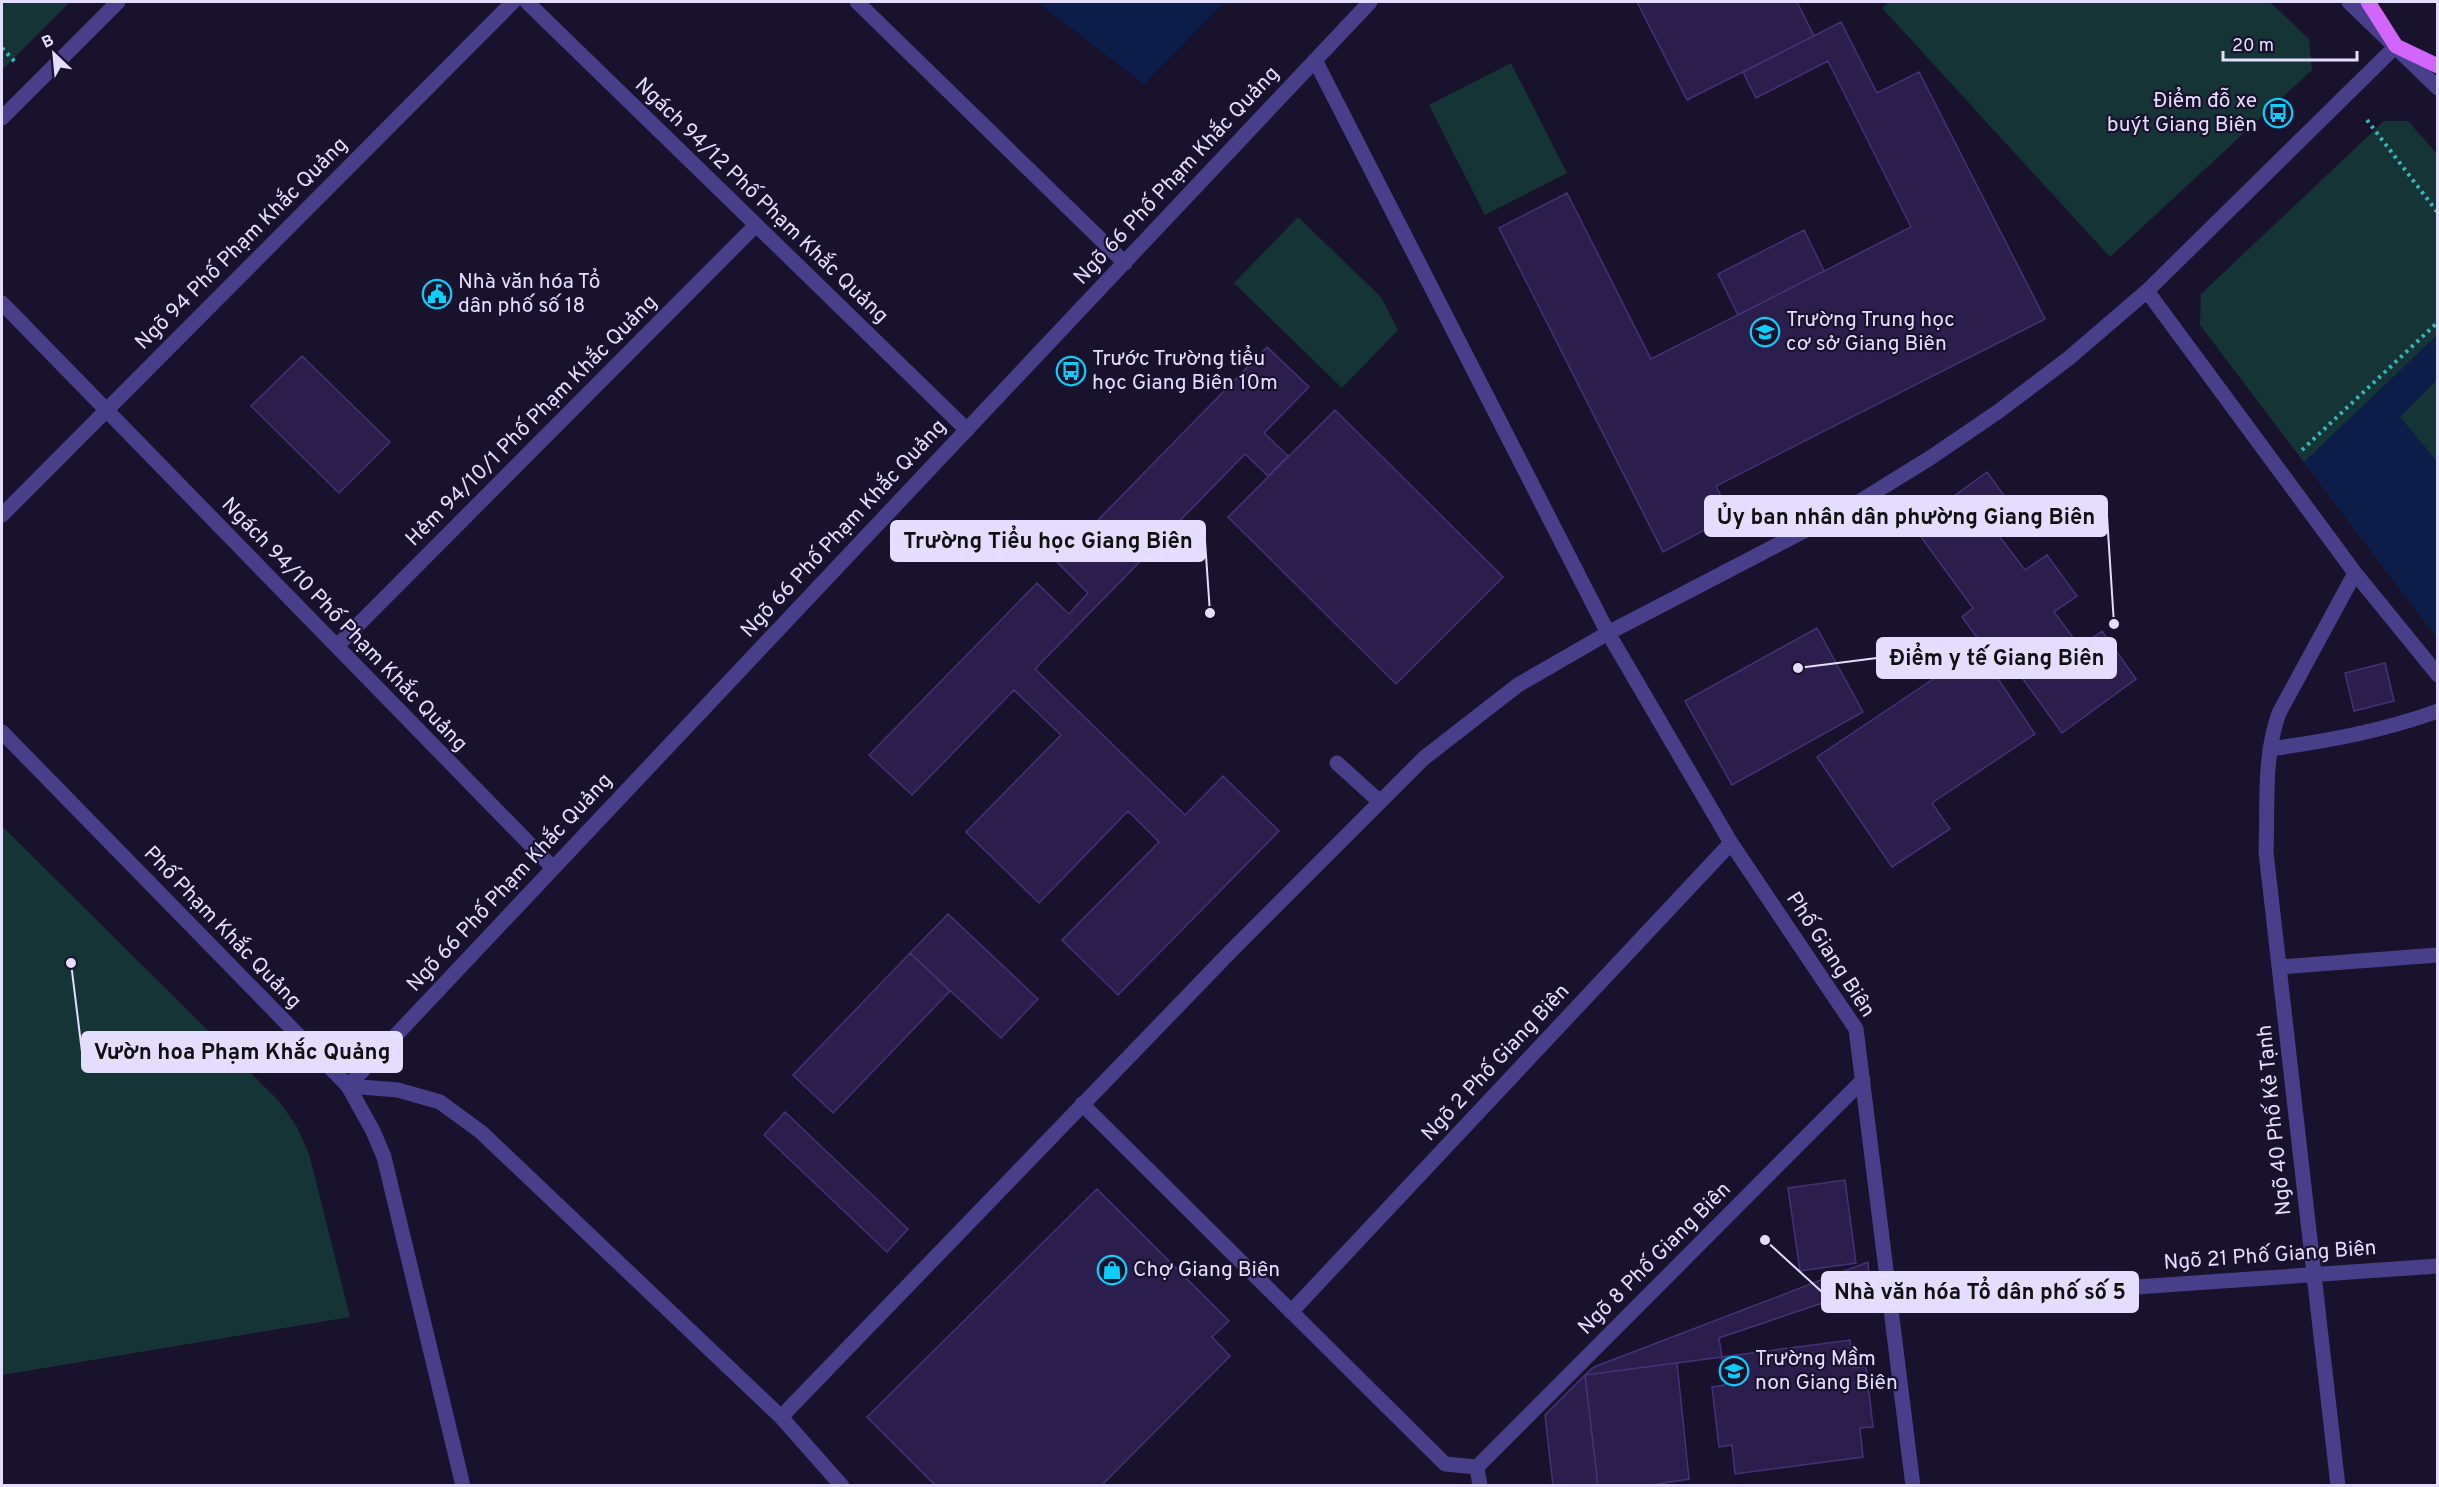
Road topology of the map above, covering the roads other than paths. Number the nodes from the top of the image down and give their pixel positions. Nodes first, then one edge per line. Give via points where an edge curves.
1 (118, 2) edge
2 (513, 2) edge
3 (526, 2) edge
4 (857, 2) edge
5 (1370, 2) edge
6 (2349, 2) edge
7 (2368, 2) edge
8 (2396, 46) junction
9 (1315, 60) junction
10 (2438, 66) edge
11 (2438, 88) edge
12 (2, 118) edge
13 (756, 225) junction
14 (1125, 262) junction
15 (2147, 291) junction
16 (2, 303) edge
17 (106, 410) junction
18 (967, 430) junction
19 (2, 516) edge
20 (2355, 573) junction
21 (1608, 633) junction
22 (337, 646) junction
23 (2438, 675) edge
24 (2438, 711) edge
25 (2, 732) edge
26 (2270, 749) junction
27 (1337, 763) dead end
28 (1380, 802) junction
29 (1731, 843) junction
30 (553, 868) junction
31 (2438, 955) edge
32 (2279, 967) junction
33 (1863, 1080) junction
34 (348, 1086) junction
35 (1082, 1104) junction
36 (2438, 1266) edge
37 (2314, 1275) junction
38 (1891, 1304) junction
39 (1291, 1312) junction
40 (781, 1417) junction
41 (1477, 1467) junction
42 (463, 1485) edge
43 (842, 1485) edge
44 (1480, 1485) edge
45 (1914, 1485) edge
46 (2338, 1485) edge

1 - 12 street
2 - 17 street, Ngõ 94 Phố Phạm Khắc Quảng
3 - 13 street, Ngách 94/12 Phố Phạm Khắc Quảng
4 - 14 street
5 - 9 street, Ngõ 66 Phố Phạm Khắc Quảng
6 - 8 street
7 - 8 main road
8 - 10 main road
8 - 11 street
8 - 15 street
9 - 14 street, Ngõ 66 Phố Phạm Khắc Quảng
9 - 21 street, Phố Giang Biên
13 - 18 street, Ngách 94/12 Phố Phạm Khắc Quảng
13 - 22 street, Hẻm 94/10/1 Phố Phạm Khắc Quảng
14 - 18 street, Ngõ 66 Phố Phạm Khắc Quảng
15 - 20 street
15 - 21 street via 2069,358 1930,458 1854,504
16 - 17 street, Ngách 94/10 Phố Phạm Khắc Quảng
17 - 19 street, Ngõ 94 Phố Phạm Khắc Quảng
17 - 22 street, Ngách 94/10 Phố Phạm Khắc Quảng
18 - 30 street, Ngõ 66 Phố Phạm Khắc Quảng
20 - 23 street
20 - 26 street, Ngõ 40 Phố Kẻ Tạnh via 2279,713
21 - 28 street via 1518,685 1424,758
21 - 29 street, Phố Giang Biên
22 - 30 street, Ngách 94/10 Phố Phạm Khắc Quảng
24 - 26 street via 2340,739
25 - 34 street, Phố Phạm Khắc Quảng
26 - 32 street, Ngõ 40 Phố Kẻ Tạnh via 2266,852
27 - 28 street
28 - 35 street
29 - 33 street, Phố Giang Biên via 1856,1029
29 - 39 street, Ngõ 2 Phố Giang Biên
30 - 34 street, Ngõ 66 Phố Phạm Khắc Quảng
31 - 32 street
32 - 37 street, Ngõ 40 Phố Kẻ Tạnh
33 - 38 street, Phố Giang Biên
33 - 41 street, Ngõ 8 Phố Giang Biên
34 - 40 street via 398,1090 440,1102 481,1132
34 - 42 street, Phố Phạm Khắc Quảng via 384,1156
35 - 39 street
35 - 40 street
36 - 37 street, Ngõ 21 Phố Giang Biên
37 - 38 street, Ngõ 21 Phố Giang Biên
37 - 46 street, Ngõ 40 Phố Kẻ Tạnh
38 - 45 street, Phố Giang Biên
39 - 41 street via 1445,1464
40 - 43 street
41 - 44 street

